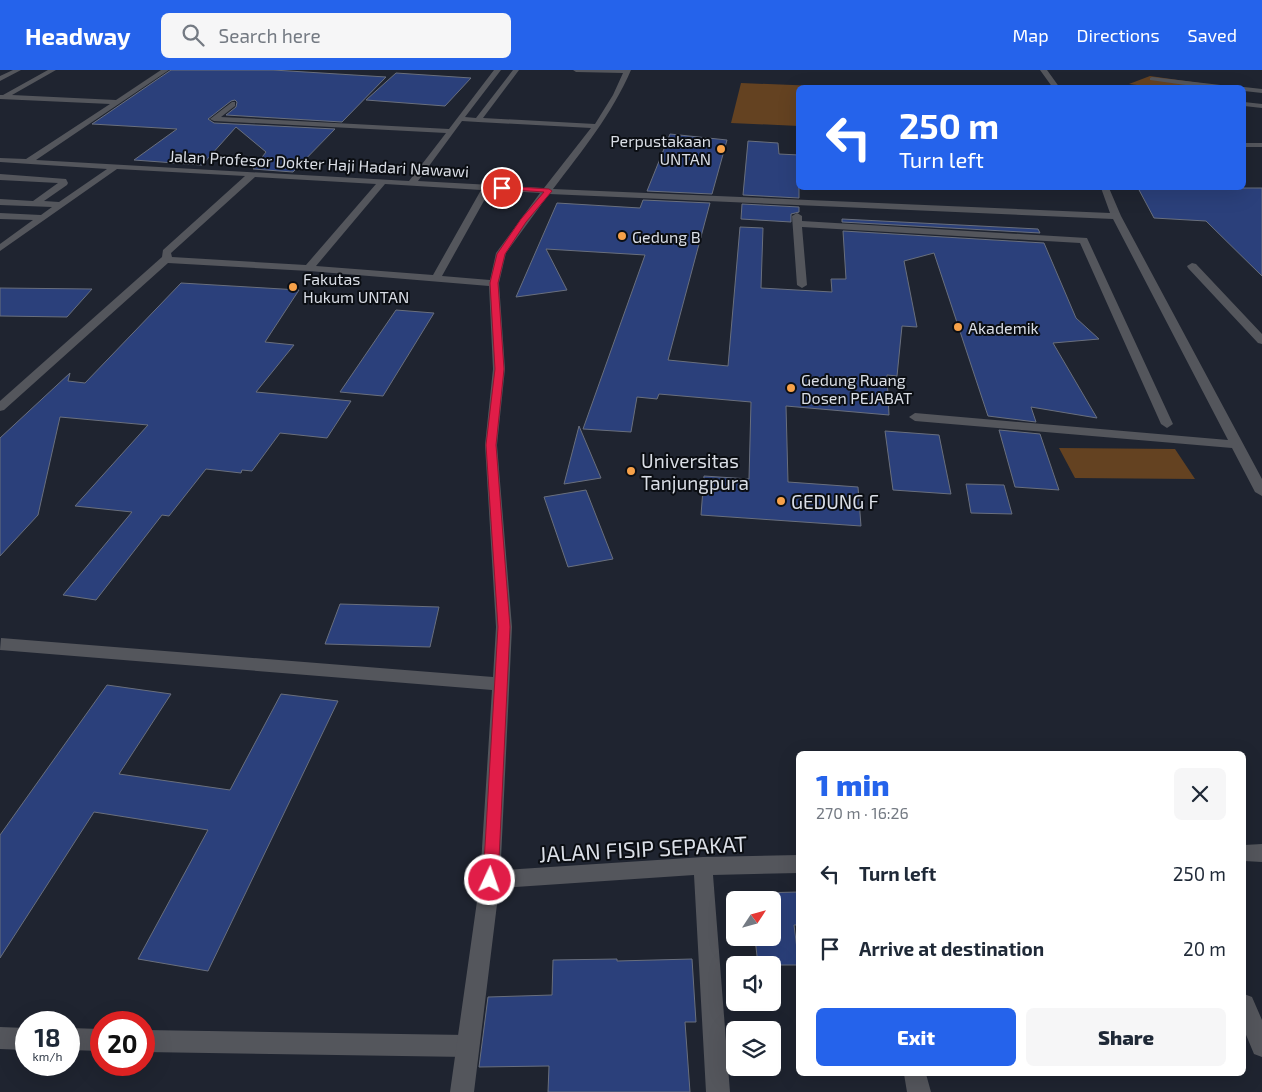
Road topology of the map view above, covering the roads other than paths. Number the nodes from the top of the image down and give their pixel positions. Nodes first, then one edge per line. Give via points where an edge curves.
1 (18, 70) edge
2 (53, 70) edge
3 (166, 70) edge
4 (498, 70) edge
5 (516, 70) edge
6 (576, 70) edge
7 (1043, 70) edge
8 (628, 71) edge
9 (0, 79) edge
10 (1152, 79) dead end
11 (1055, 85) edge
12 (1203, 85) edge
13 (1246, 89) edge
14 (1262, 91) edge
15 (2, 98) edge
16 (118, 102) junction
17 (232, 104) dead end
18 (1246, 104) edge
19 (1262, 106) edge
20 (460, 119) junction
21 (478, 120) junction
22 (597, 126) junction
23 (452, 131) junction
24 (1246, 145) edge
25 (1262, 145) edge
26 (0, 160) edge
27 (27, 162) junction
28 (115, 167) junction
29 (253, 174) junction
30 (0, 177) edge
31 (18, 178) junction
32 (383, 181) junction
33 (412, 183) junction
34 (6, 186) dead end
35 (487, 187) junction
36 (1106, 190) edge
37 (549, 191) junction
38 (0, 202) edge
39 (796, 202) junction
40 (35, 204) junction
41 (61, 205) junction
42 (0, 216) edge
43 (1116, 216) junction
44 (43, 218) junction
45 (798, 224) junction
46 (0, 248) edge
47 (167, 258) junction
48 (1192, 266) dead end
49 (309, 268) junction
50 (436, 278) junction
51 (494, 283) junction
52 (802, 285) dead end
53 (1262, 342) edge
54 (0, 407) edge
55 (915, 417) dead end
56 (1167, 424) dead end
57 (1235, 444) junction
58 (1258, 477) edge
59 (1262, 492) edge
60 (1, 644) dead end
61 (500, 684) junction
62 (1246, 853) edge
63 (1262, 853) edge
64 (796, 864) edge
65 (703, 866) junction
66 (490, 880) junction
67 (1246, 1010) edge
68 (0, 1038) edge
69 (15, 1039) edge
70 (155, 1041) edge
71 (467, 1046) junction
72 (1262, 1046) edge
73 (915, 1076) edge
74 (462, 1092) edge
75 (718, 1092) edge
76 (919, 1092) edge

1 - 9 street
2 - 15 street
3 - 16 street
4 - 20 street
5 - 21 street
6 - 8 street
7 - 11 street
8 - 22 street
10 - 12 street
13 - 14 street
15 - 16 street
16 - 27 street
17 - 23 street via 214,119
18 - 19 street
20 - 21 street
20 - 23 street
21 - 22 street
22 - 37 street
23 - 33 street
24 - 25 street
26 - 27 street, Jalan Profesor Dokter Haji Hadari Nawawi
27 - 28 street, Jalan Profesor Dokter Haji Hadari Nawawi
28 - 29 street, Jalan Profesor Dokter Haji Hadari Nawawi
28 - 41 street
29 - 32 street, Jalan Profesor Dokter Haji Hadari Nawawi
29 - 47 street via 166,252
30 - 31 street
31 - 34 street
31 - 40 street via 63,181
32 - 33 street, Jalan Profesor Dokter Haji Hadari Nawawi
32 - 49 street
33 - 35 street, Jalan Profesor Dokter Haji Hadari Nawawi
35 - 37 street, Jalan Profesor Dokter Haji Hadari Nawawi
35 - 50 street
36 - 43 street
37 - 39 street, Jalan Profesor Dokter Haji Hadari Nawawi
37 - 51 street via 501,254
38 - 40 street
39 - 43 street, Jalan Profesor Dokter Haji Hadari Nawawi
39 - 45 street
40 - 41 street
41 - 44 street
42 - 44 street
43 - 57 street
44 - 46 street
45 - 52 street
45 - 56 street via 1084,240
47 - 49 street via 172,262
47 - 54 street
48 - 53 street
49 - 50 street
50 - 51 street
51 - 61 street via 499,369 491,445 504,627
55 - 57 street
57 - 58 street
58 - 59 street
60 - 61 street
61 - 66 street
62 - 63 street
64 - 65 street, JALAN FISIP SEPAKAT
65 - 66 street, JALAN FISIP SEPAKAT
65 - 75 street
66 - 71 street
67 - 72 street
68 - 69 street
70 - 71 street
71 - 74 street
73 - 76 street

